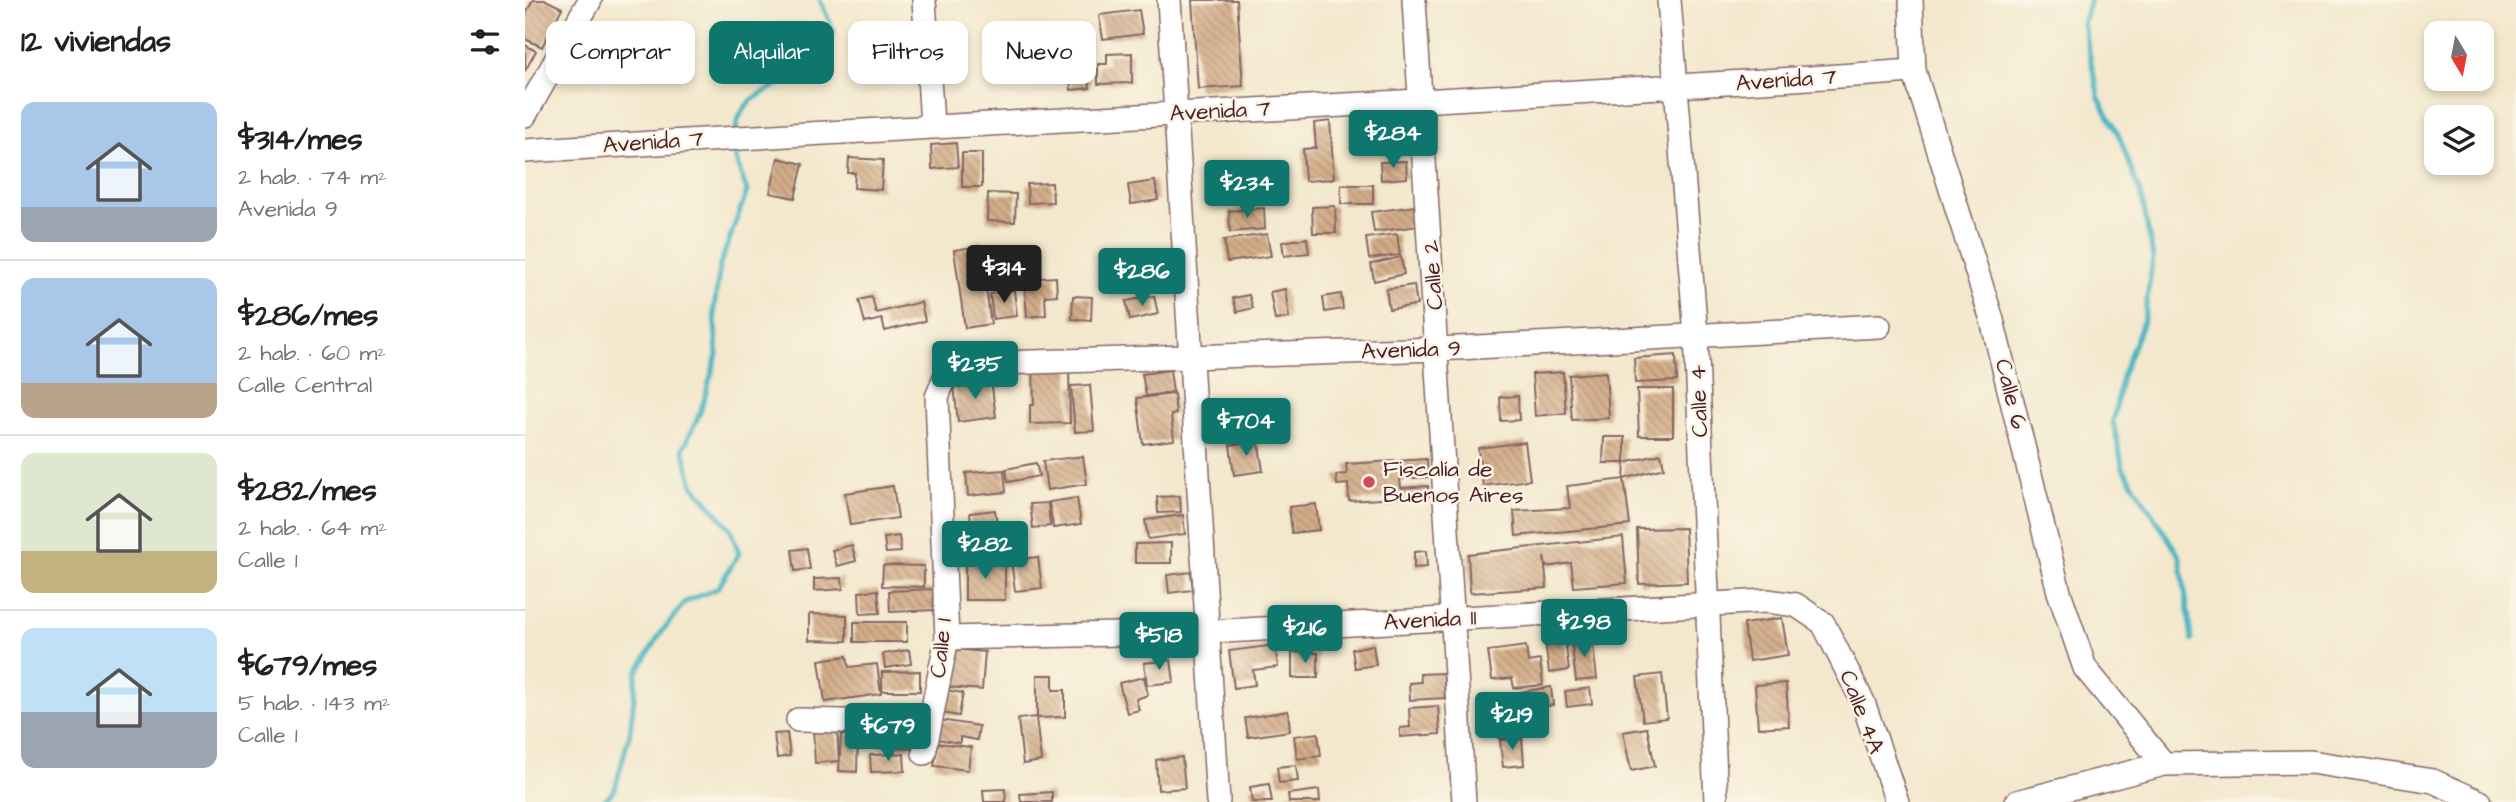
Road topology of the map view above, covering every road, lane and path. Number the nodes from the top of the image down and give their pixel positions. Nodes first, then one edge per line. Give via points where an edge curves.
1 (590, 0) edge
2 (924, 0) edge
3 (1169, 0) edge
4 (1414, 0) edge
5 (1669, 0) edge
6 (1911, 0) edge
7 (1914, 71) junction
8 (1676, 87) junction
9 (1420, 100) junction
10 (1176, 113) junction
11 (525, 115) edge
12 (932, 124) junction
13 (525, 151) edge
14 (1879, 326) dead end
15 (1696, 335) junction
16 (1438, 349) junction
17 (1188, 358) junction
18 (946, 375) joint
19 (1707, 606) junction
20 (1451, 619) junction
21 (1823, 623) joint
22 (1207, 632) junction
23 (947, 638) junction
24 (798, 720) dead end
25 (930, 723) junction
26 (924, 754) dead end
27 (2165, 764) junction
28 (1218, 802) edge
29 (1464, 802) edge
30 (1716, 802) edge
31 (1897, 802) edge
32 (2017, 802) edge
33 (2480, 802) edge

1 - 11 street
2 - 12 street
3 - 10 street
4 - 9 street, Calle 2
5 - 8 street, Calle 4
6 - 7 street, Calle 6
7 - 8 street, Avenida 7
7 - 27 street, Calle 6 via 1992,320 2059,592 2085,668
8 - 9 street, Avenida 7
8 - 15 street, Calle 4
9 - 10 street, Avenida 7
9 - 16 street, Calle 2
10 - 12 street, Avenida 7
10 - 17 street
12 - 13 street, Avenida 7
14 - 15 street, Avenida 9
15 - 16 street, Avenida 9
15 - 19 street, Calle 4
16 - 17 street, Avenida 9
16 - 20 street, Calle 2
17 - 18 street, Avenida 9 via 970,365
17 - 22 street
18 - 23 street, Calle 1 via 937,397
19 - 20 street, Avenida 11
19 - 21 street, Avenida 11 via 1767,601 1797,605
19 - 30 street, Calle 4
20 - 22 street, Avenida 11
20 - 29 street, Calle 2
21 - 31 street, Calle 4A via 1863,702
22 - 23 street, Avenida 11
22 - 28 street
23 - 25 street, Calle 1
24 - 25 street
25 - 26 street, Calle 1
27 - 32 street
27 - 33 street via 2311,762 2433,781

